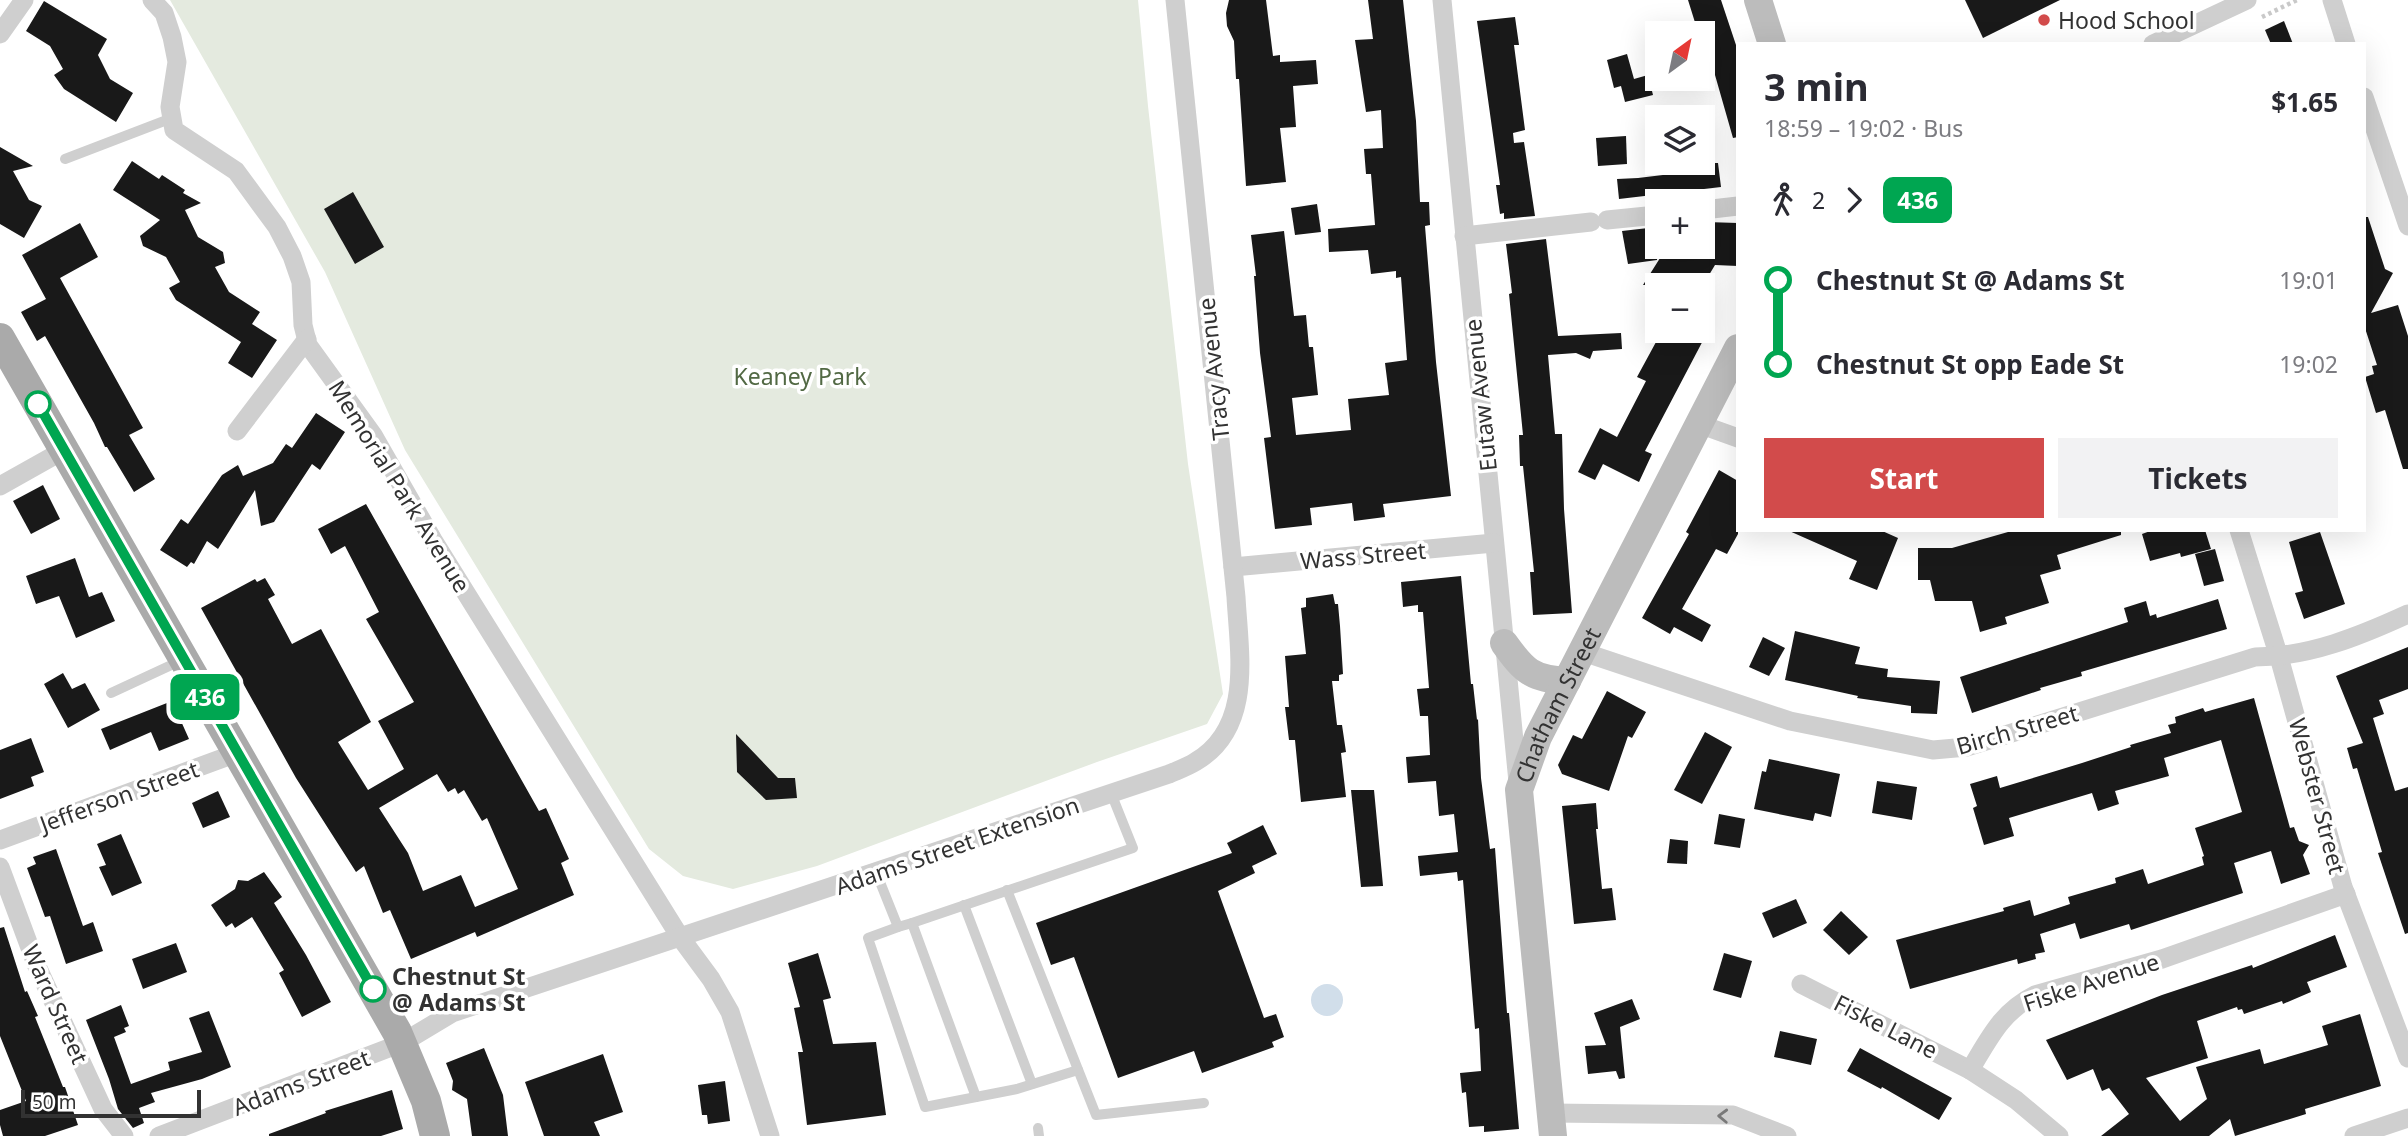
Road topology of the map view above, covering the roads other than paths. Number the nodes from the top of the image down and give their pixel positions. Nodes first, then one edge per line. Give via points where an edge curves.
1 (24, 0) edge
2 (152, 0) edge
3 (1175, 0) edge
4 (1442, 0) edge
5 (1758, 0) edge
6 (2247, 0) edge
7 (2332, 0) edge
8 (0, 34) edge
9 (1771, 42) edge
10 (2157, 42) edge
11 (2345, 42) edge
12 (2366, 103) edge
13 (172, 118) junction
14 (65, 159) dead end
15 (1736, 206) edge
16 (1715, 209) edge
17 (1645, 216) edge
18 (2408, 226) edge
19 (1464, 236) junction
20 (0, 338) edge
21 (307, 339) junction
22 (1736, 352) edge
23 (1699, 424) junction
24 (237, 430) dead end
25 (1736, 437) edge
26 (64, 450) junction
27 (0, 486) edge
28 (2240, 532) edge
29 (1494, 543) junction
30 (1233, 567) junction
31 (2408, 614) edge
32 (1504, 643) junction
33 (1583, 652) junction
34 (2279, 657) junction
35 (184, 659) junction
36 (1567, 681) junction
37 (111, 692) dead end
38 (1223, 735) joint
39 (237, 753) junction
40 (1519, 790) junction
41 (1111, 793) junction
42 (0, 840) edge
43 (0, 867) edge
44 (876, 872) junction
45 (1007, 891) junction
46 (2346, 894) junction
47 (964, 905) junction
48 (912, 923) junction
49 (898, 928) junction
50 (680, 937) junction
51 (1801, 984) dead end
52 (402, 1043) junction
53 (2408, 1058) edge
54 (1078, 1070) junction
55 (1970, 1070) junction
56 (1032, 1084) junction
57 (976, 1097) junction
58 (1204, 1103) dead end
59 (2408, 1118) edge
60 (1551, 1125) edge
61 (124, 1136) edge
62 (159, 1136) edge
63 (435, 1136) edge
64 (770, 1136) edge
65 (1787, 1136) edge
66 (2059, 1136) edge
67 (2354, 1136) edge

1 - 8 street
2 - 13 street via 164,13 177,62
3 - 30 street, Tracy Avenue
4 - 19 street, Eutaw Avenue
5 - 9 main road
6 - 10 street
7 - 11 street
12 - 18 street
13 - 14 lane
13 - 21 street, Memorial Park Avenue via 174,130 236,171 277,227 301,282
15 - 16 street
17 - 19 street
19 - 29 street, Eutaw Avenue
20 - 26 main road
21 - 24 street
21 - 50 street, Memorial Park Avenue via 373,435
22 - 23 main road, Chatham Street
23 - 25 street
23 - 33 main road, Chatham Street
26 - 27 street
26 - 35 main road
28 - 34 street, Webster Street
29 - 30 street, Wass Street
29 - 32 street, Eutaw Avenue
30 - 38 street, Tracy Avenue via 1240,681 1237,706
31 - 34 street, Birch Street via 2301,654
32 - 36 main road via 1521,667 1546,680
32 - 40 street, Eutaw Avenue
33 - 34 street, Birch Street via 1790,721 1933,750 1967,747 2255,657
33 - 36 main road, Chatham Street
34 - 46 street, Webster Street
35 - 37 lane
35 - 39 main road
36 - 40 main road, Chatham Street via 1538,737
38 - 41 street, Adams Street Extension via 1196,761
39 - 42 street, Jefferson Street
39 - 52 main road
40 - 60 main road, Chatham Street
41 - 44 street, Adams Street Extension
41 - 45 lane via 1133,848
43 - 61 street, Ward Street via 36,964 103,1109
44 - 49 lane
44 - 50 street, Adams Street Extension
45 - 47 lane
45 - 54 lane
46 - 53 street, Webster Street
46 - 55 street, Fiske Avenue via 2162,959 2035,995 2005,1016
47 - 48 lane
47 - 56 lane
48 - 49 lane
48 - 57 lane
49 - 57 lane via 868,938 925,1107
50 - 52 street, Adams Street Extension via 452,1013
50 - 64 street, Memorial Park Avenue via 730,1012
51 - 55 street, Fiske Lane
52 - 62 street, Adams Street
52 - 63 main road
54 - 56 lane
54 - 58 lane via 1096,1115
55 - 66 street
56 - 57 lane
59 - 67 street
65 -> 60 street via 1733,1115

